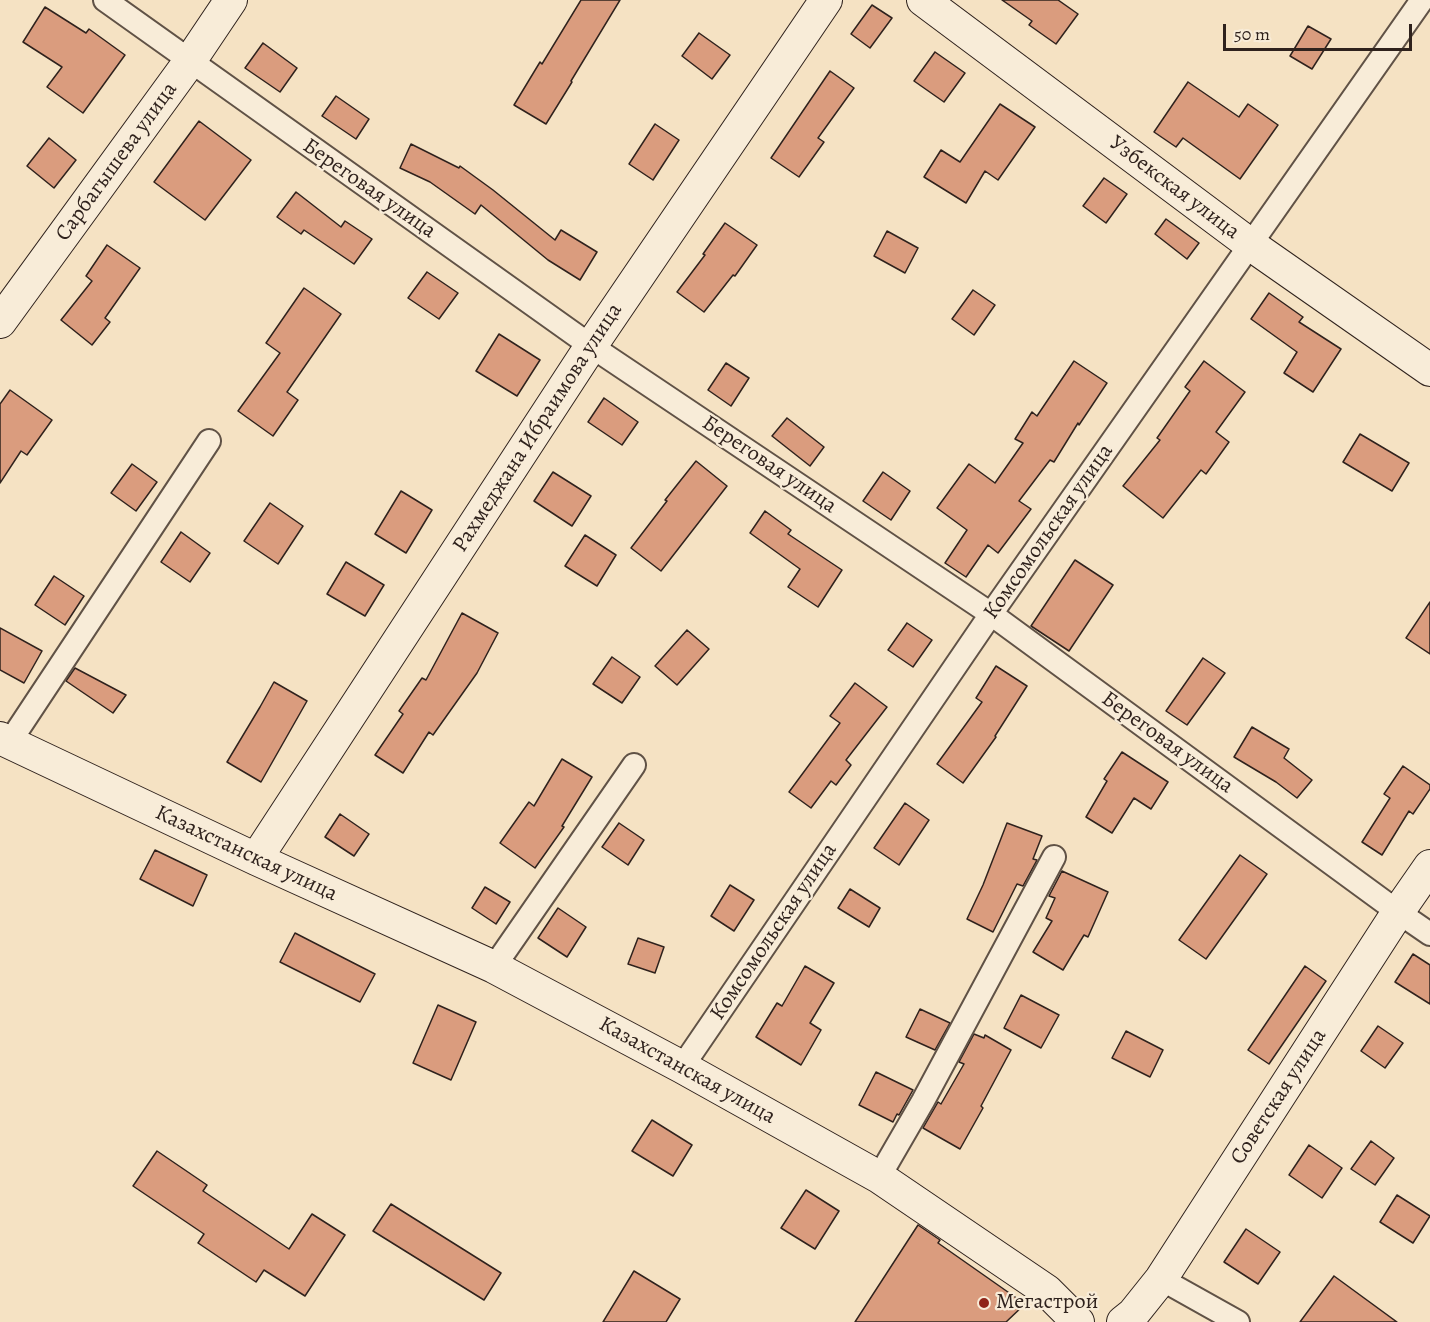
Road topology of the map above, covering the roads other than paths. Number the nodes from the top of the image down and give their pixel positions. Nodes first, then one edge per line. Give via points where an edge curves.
1 (105, 0) edge
2 (231, 0) edge
3 (826, 0) edge
4 (923, 0) edge
5 (1422, 0) edge
6 (190, 62) junction
7 (1251, 245) junction
8 (0, 321) edge
9 (591, 346) junction
10 (1430, 370) edge
11 (209, 441) dead end
12 (991, 614) junction
13 (5, 741) edge
14 (634, 765) dead end
15 (1054, 857) dead end
16 (256, 859) junction
17 (1430, 866) edge
18 (1398, 912) junction
19 (1430, 934) edge
20 (494, 967) junction
21 (682, 1067) junction
22 (879, 1177) junction
23 (1161, 1280) junction
24 (1078, 1322) edge
25 (1123, 1322) edge
26 (1238, 1322) edge

1 - 6 street, Береговая улица
2 - 6 street, Сарбагышева улица
3 - 9 street, Рахмеджана Ибраимова улица
4 - 7 street, Узбекская улица
5 - 7 street, Комсомольская улица
6 - 8 street, Сарбагышева улица
6 - 9 street, Береговая улица
7 - 10 street, Узбекская улица
7 - 12 street, Комсомольская улица
9 - 12 street, Береговая улица
9 - 16 street, Рахмеджана Ибраимова улица
11 - 13 street
12 - 18 street, Береговая улица
12 - 21 street, Комсомольская улица
13 - 16 street, Казахстанская улица
14 - 20 street
15 - 22 street
16 - 20 street, Казахстанская улица
17 - 18 street, Советская улица
18 - 19 street, Береговая улица
18 - 23 street, Советская улица
20 - 21 street, Казахстанская улица
21 - 22 street, Казахстанская улица
22 - 24 street, Казахстанская улица via 1047,1291
23 - 25 street, Советская улица
23 - 26 street

